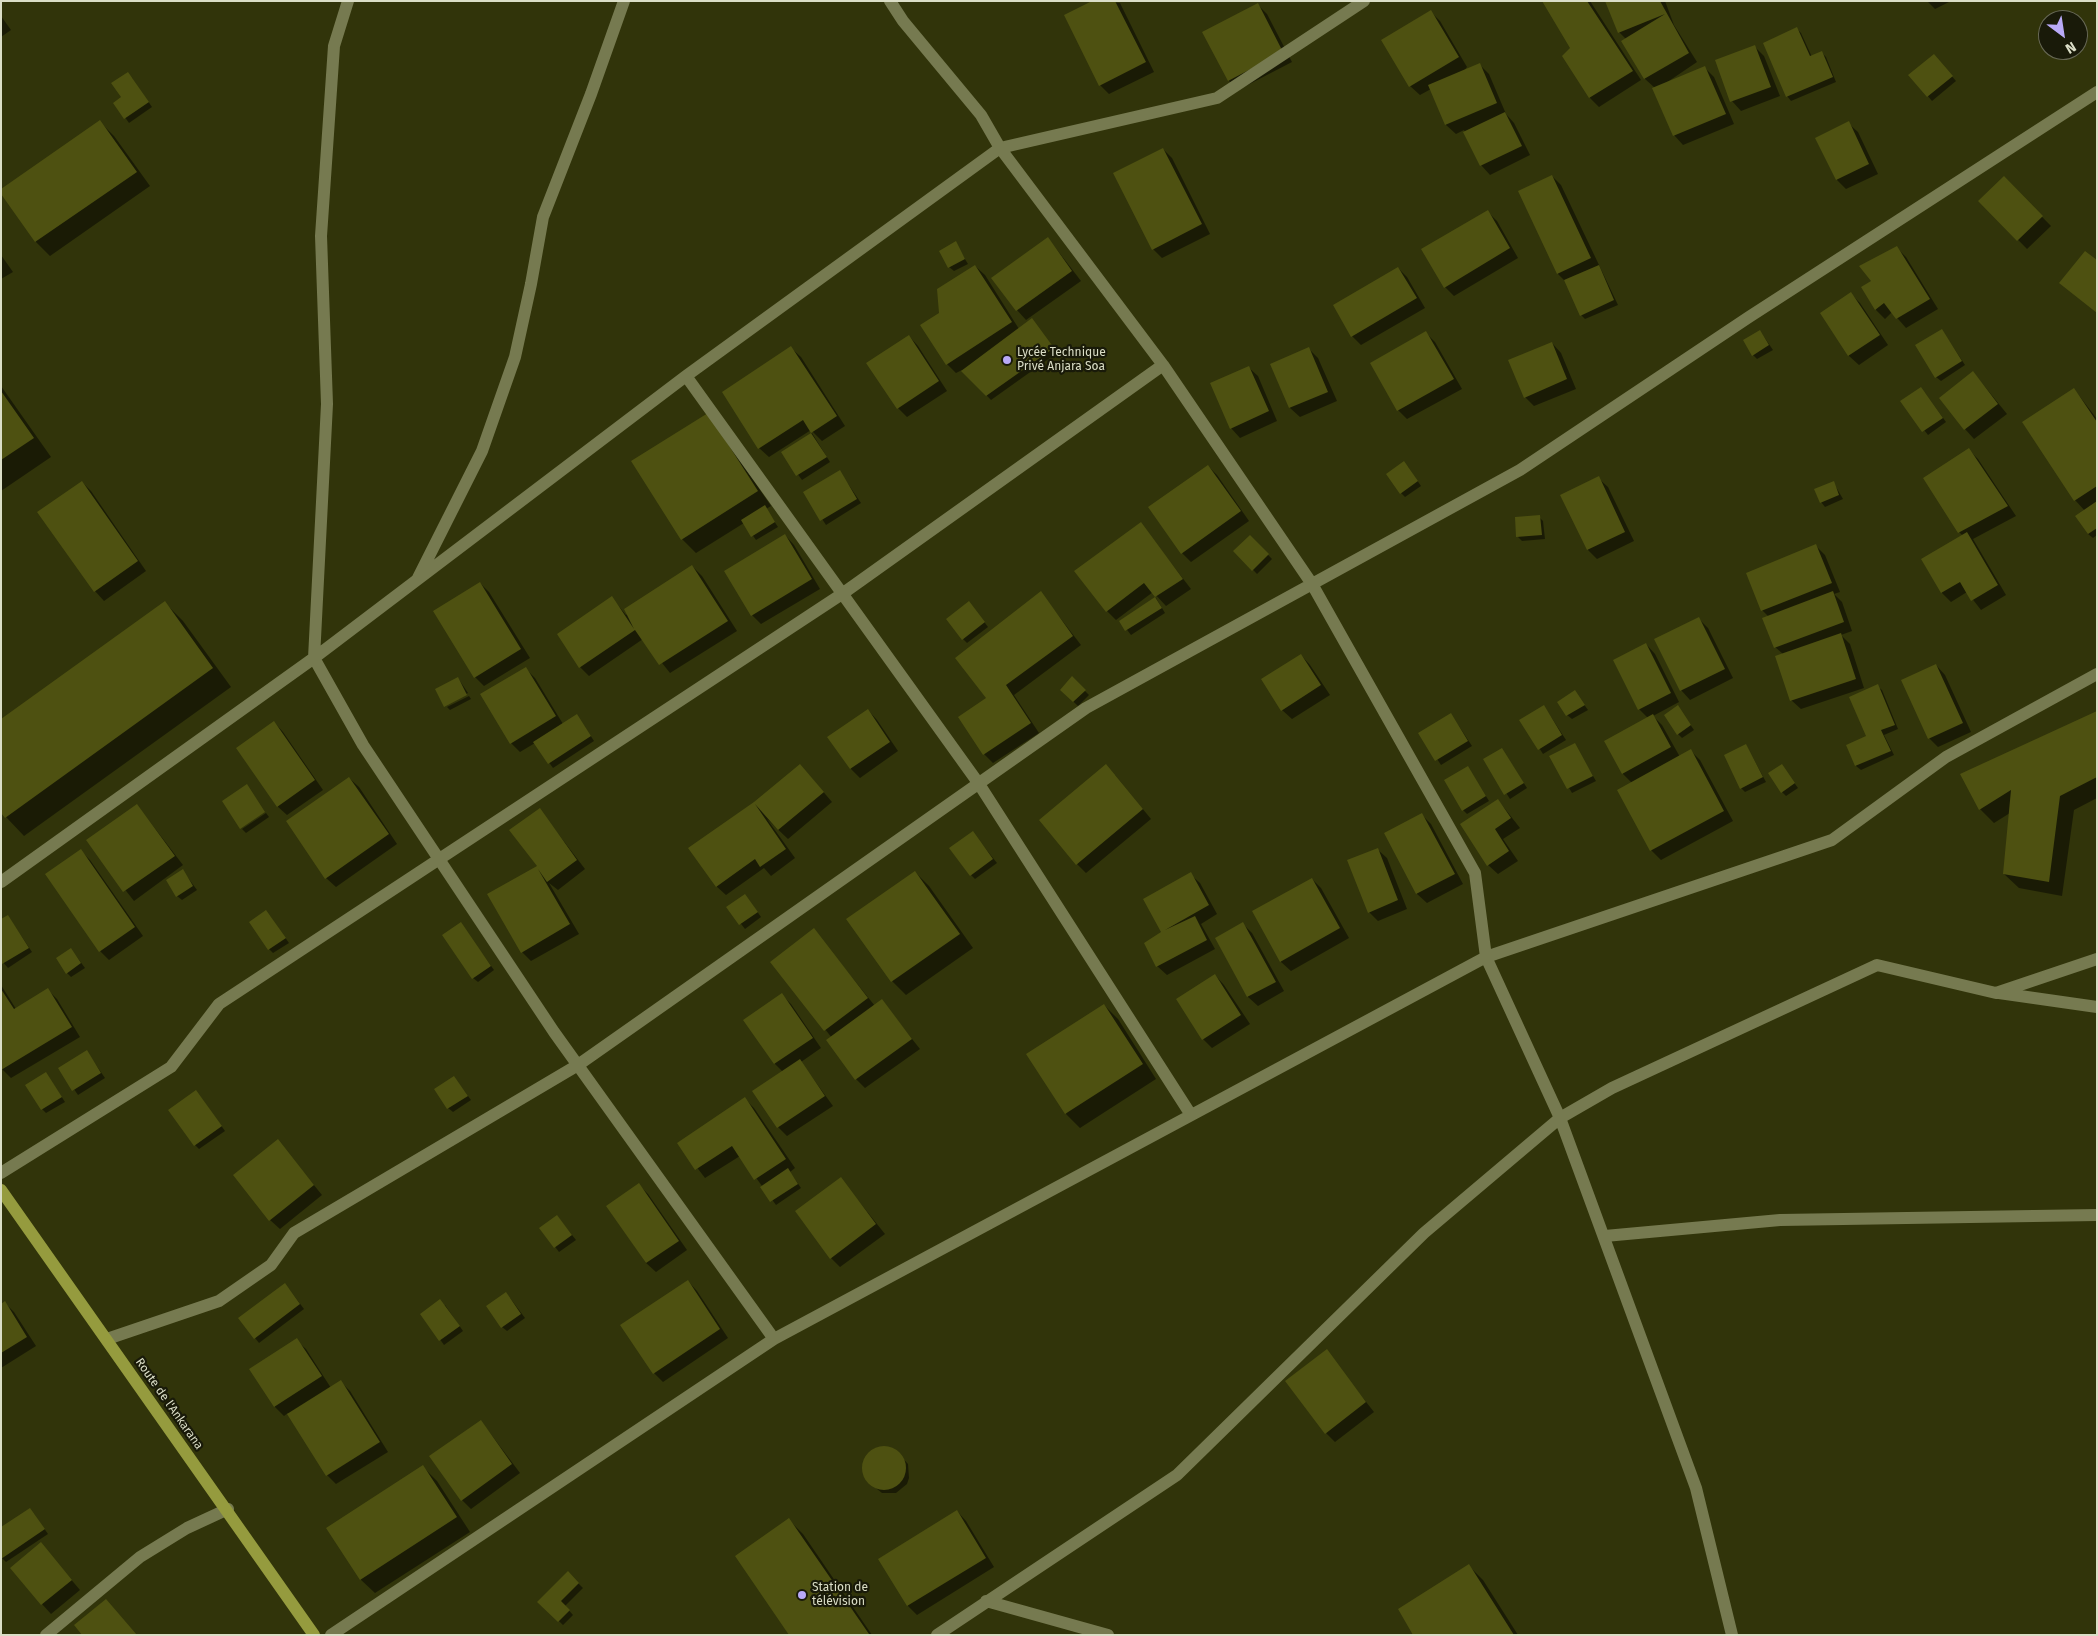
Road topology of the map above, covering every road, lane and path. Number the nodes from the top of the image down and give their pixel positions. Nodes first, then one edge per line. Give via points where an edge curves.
1 (348, 1) edge
2 (624, 1) edge
3 (890, 1) edge
4 (1364, 1) edge
5 (2097, 92) edge
6 (1000, 148) junction
7 (1163, 365) junction
8 (686, 376) junction
9 (417, 580) junction
10 (1312, 584) junction
11 (842, 594) junction
12 (314, 658) junction
13 (2097, 674) edge
14 (979, 784) junction
15 (438, 860) junction
16 (1, 882) edge
17 (1486, 957) junction
18 (2097, 959) edge
19 (1996, 993) junction
20 (2097, 1007) edge
21 (578, 1065) junction
22 (1191, 1115) junction
23 (1560, 1118) junction
24 (1, 1174) edge
25 (1, 1190) edge
26 (2097, 1215) edge
27 (1605, 1236) junction
28 (774, 1338) junction
29 (107, 1339) junction
30 (228, 1510) junction
31 (986, 1601) junction
32 (46, 1635) edge
33 (314, 1635) edge
34 (331, 1635) edge
35 (937, 1635) edge
36 (1108, 1635) edge
37 (1732, 1635) edge

1 - 12 street via 334,46 321,236 327,404
2 - 9 street via 543,217 514,357 482,452
3 - 6 street via 982,115
4 - 6 street via 1217,98
5 - 10 street via 1520,470
6 - 7 street
6 - 8 street
7 - 10 street
7 - 11 street
8 - 9 street
8 - 11 street
9 - 12 street
10 - 14 street via 1086,708
10 - 17 street via 1475,873
11 - 14 street
11 - 15 street
12 - 15 street via 363,745
12 - 16 street
13 - 17 street via 1946,757 1832,840
14 - 21 street
14 - 22 street
15 - 21 street
15 - 24 street via 219,1004 172,1067
17 - 22 street
17 - 23 street
18 - 19 street
19 - 20 street
19 - 23 street via 1877,965 1612,1088
21 - 28 street
21 - 29 street via 294,1233 271,1264 219,1301
22 - 28 street
23 - 27 street
23 - 31 street via 1424,1233 1177,1475
25 - 29 main road, Route de l'Ankarana
26 - 27 street via 1780,1220
27 - 37 street via 1696,1488
28 - 34 street
29 - 30 main road, Route de l'Ankarana
30 - 32 street via 187,1528 140,1557
30 - 33 main road, Route de l'Ankarana
31 - 35 street
31 - 36 street

